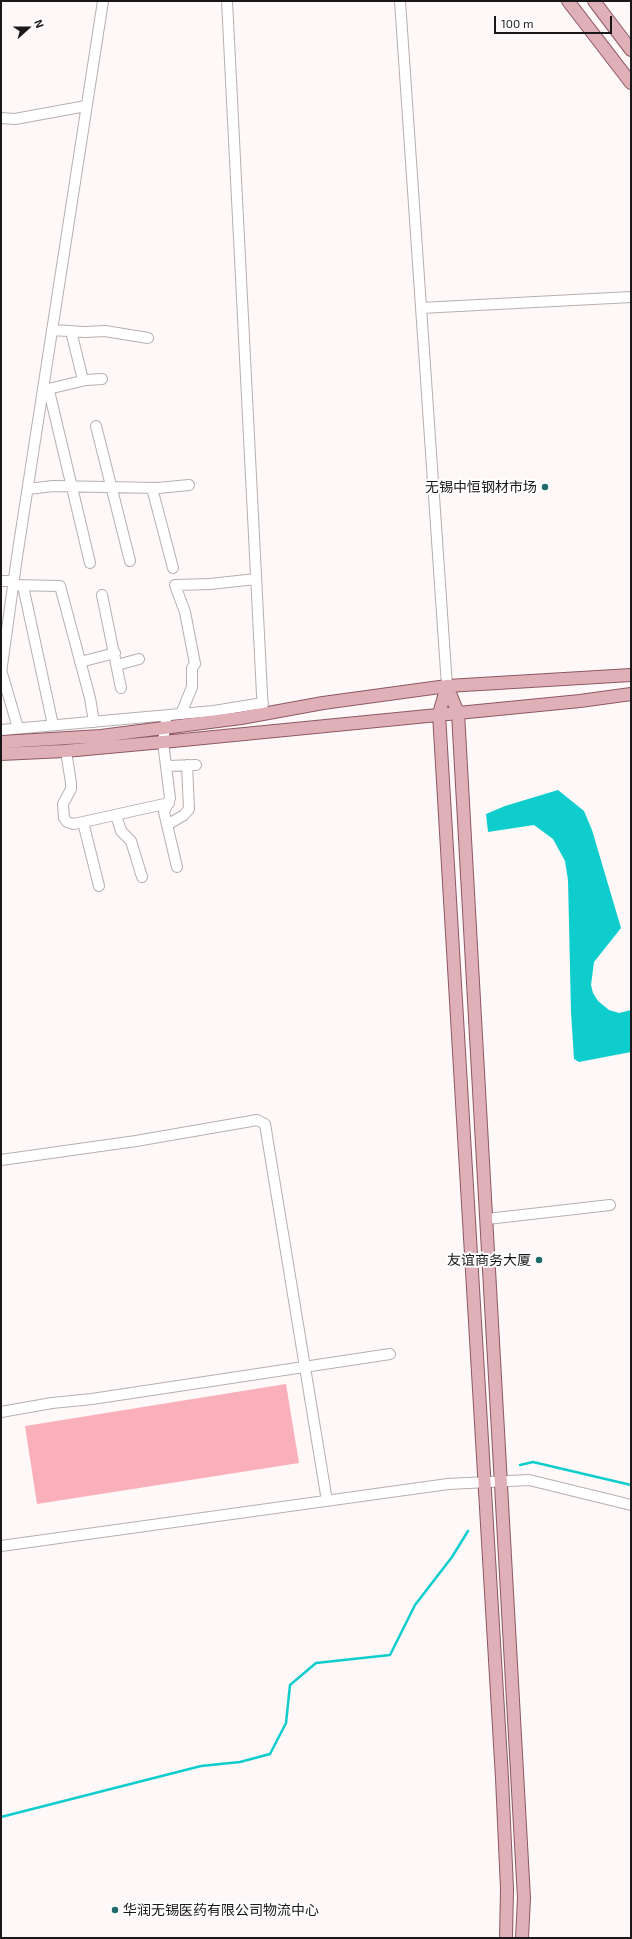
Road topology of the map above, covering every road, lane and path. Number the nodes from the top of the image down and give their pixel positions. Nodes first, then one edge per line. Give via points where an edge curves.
1 (103, 1) edge
2 (227, 1) edge
3 (400, 1) edge
4 (568, 1) edge
5 (594, 1) edge
6 (631, 50) edge
7 (631, 83) edge
8 (86, 106) junction
9 (1, 118) edge
10 (631, 297) edge
11 (421, 308) junction
12 (52, 330) junction
13 (71, 331) junction
14 (148, 338) dead end
15 (102, 379) dead end
16 (83, 380) junction
17 (44, 390) junction
18 (96, 426) dead end
19 (189, 485) dead end
20 (71, 487) junction
21 (112, 487) junction
22 (152, 488) junction
23 (28, 489) junction
24 (130, 561) dead end
25 (90, 563) dead end
26 (172, 568) dead end
27 (256, 579) junction
28 (1, 581) edge
29 (16, 584) junction
30 (102, 595) dead end
31 (3, 635) edge
32 (115, 654) junction
33 (138, 659) dead end
34 (80, 662) junction
35 (117, 665) junction
36 (1, 670) edge
37 (1, 673) edge
38 (631, 675) edge
39 (447, 686) junction
40 (122, 688) dead end
41 (631, 694) edge
42 (263, 708) junction
43 (458, 713) junction
44 (181, 714) junction
45 (439, 714) junction
46 (167, 715) junction
47 (94, 722) junction
48 (53, 725) junction
49 (18, 728) junction
50 (165, 728) junction
51 (1, 730) edge
52 (1, 742) edge
53 (163, 742) junction
54 (66, 751) junction
55 (1, 754) edge
56 (167, 766) junction
57 (169, 803) junction
58 (116, 815) junction
59 (83, 822) junction
60 (167, 825) junction
61 (177, 867) dead end
62 (142, 877) dead end
63 (99, 886) dead end
64 (1, 1160) edge
65 (610, 1205) dead end
66 (487, 1218) junction
67 (390, 1354) dead end
68 (304, 1368) junction
69 (1, 1412) edge
70 (501, 1481) junction
71 (485, 1482) junction
72 (327, 1501) junction
73 (631, 1505) edge
74 (1, 1546) edge
75 (506, 1938) edge
76 (522, 1938) edge

1 - 8 street
2 - 27 street
3 - 11 street
4 - 7 main road
5 - 6 main road
8 - 9 street via 15,119
8 - 12 street
10 - 11 street
11 - 39 street
12 - 13 street
12 - 17 street
13 - 14 street via 105,330
13 - 16 street
15 - 16 street
16 - 17 street
17 - 20 street via 50,395
17 - 23 street
18 - 21 street
19 - 22 street
20 - 21 street
20 - 23 street
20 - 25 street
21 - 22 street
21 - 24 street
22 - 26 street
23 - 29 street via 16,565
27 - 42 street
27 - 44 street via 175,585 185,612 195,664 192,668 192,687
28 - 29 street
29 - 31 street
29 - 34 street via 60,586
29 - 48 street
30 - 32 street
31 - 36 street
32 - 34 street
32 - 35 street
33 - 35 street
34 - 47 street
35 - 40 street
36 - 37 street
36 - 49 street
38 - 39 main road
39 - 42 main road via 323,703
39 - 43 main road
39 - 45 main road
41 - 43 main road
42 - 44 street
42 - 50 main road
43 - 45 main road
43 - 66 main road
44 - 46 street
45 - 53 main road
45 - 71 main road
46 - 47 street
46 - 50 street
47 - 48 street
48 - 49 street
49 - 51 street
50 - 52 main road via 101,736
50 - 53 street
53 - 54 main road
53 - 56 street
54 - 55 main road
54 - 59 street via 71,783 63,804 64,818 69,823
56 - 57 street
56 - 60 street via 191,765 189,809
57 - 58 street
57 - 60 street via 164,812
58 - 59 street
58 - 62 street via 121,831 131,841
59 - 63 street
60 - 61 street
64 - 68 street via 136,1141 257,1120 265,1124
65 - 66 street
66 - 70 main road
67 - 68 street
68 - 69 street via 92,1399 52,1402
68 - 72 street
70 - 71 street
70 - 73 street via 529,1480
70 - 76 main road via 524,1898
71 - 72 street via 448,1484
71 - 75 main road via 507,1881
72 - 74 street

